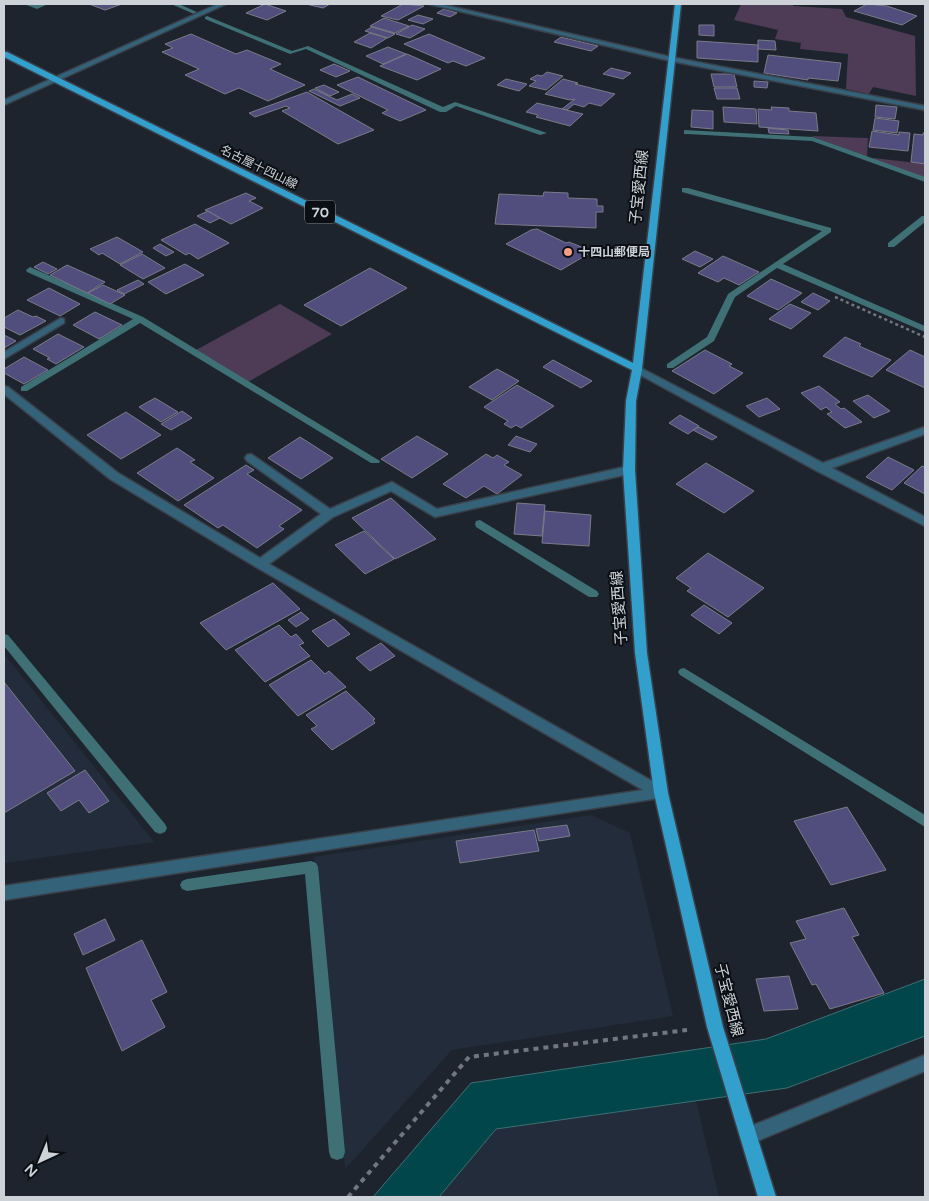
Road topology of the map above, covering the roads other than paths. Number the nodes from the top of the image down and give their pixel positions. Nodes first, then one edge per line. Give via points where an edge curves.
1 (223, 4) edge
2 (432, 4) edge
3 (678, 4) edge
4 (4, 54) edge
5 (671, 59) junction
6 (55, 80) junction
7 (4, 102) edge
8 (925, 108) edge
9 (61, 321) dead end
10 (4, 356) edge
11 (637, 369) junction
12 (4, 389) edge
13 (925, 430) edge
14 (251, 458) dead end
15 (821, 468) junction
16 (629, 470) junction
17 (329, 514) junction
18 (925, 522) edge
19 (260, 564) junction
20 (661, 793) junction
21 (4, 893) edge
22 (925, 1063) edge
23 (750, 1135) junction
24 (767, 1197) edge

1 - 6 street
2 - 5 street
3 - 5 main road, 子宝愛西線
4 - 6 main road, 名古屋十四山線 / 70
5 - 8 street
5 - 11 main road, 子宝愛西線
6 - 7 street
6 - 11 main road, 名古屋十四山線 / 70
9 - 10 street
11 - 15 street
11 - 16 main road, 子宝愛西線 via 631,402
12 - 19 street via 114,476
13 - 15 street
14 - 17 street
15 - 18 street
16 - 17 street via 436,513 392,486
16 - 20 main road, 子宝愛西線 via 641,653
17 - 19 street
19 - 20 street
20 - 21 street
20 - 23 main road, 子宝愛西線 via 715,1026
22 - 23 street
23 - 24 main road, 子宝愛西線

